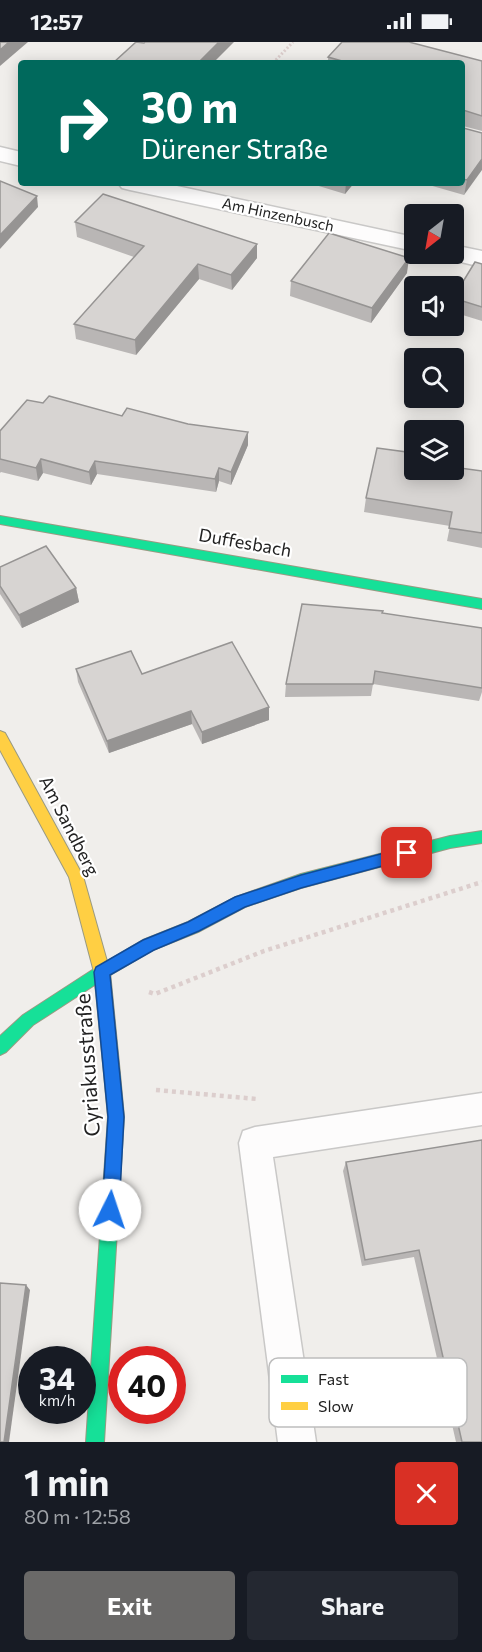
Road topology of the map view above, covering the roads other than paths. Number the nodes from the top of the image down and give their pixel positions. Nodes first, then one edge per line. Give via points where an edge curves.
1 (0, 154) edge
2 (18, 158) edge
3 (147, 186) edge
4 (404, 242) edge
5 (464, 255) edge
6 (482, 259) edge
7 (0, 520) edge
8 (482, 604) edge
9 (0, 737) edge
10 (482, 837) edge
11 (102, 972) junction
12 (0, 1047) edge
13 (482, 1109) edge
14 (285, 1358) edge
15 (295, 1427) edge
16 (96, 1442) edge
17 (297, 1442) edge

1 - 2 street
3 - 4 street, Am Hinzenbusch
5 - 6 street
7 - 8 street, Duffesbach
9 - 11 street, Am Sandberg via 76,876
10 - 11 street via 301,881 241,902 148,945
11 - 12 street via 28,1020
11 - 16 street, Cyriakusstraße via 116,1117
13 - 14 lane via 255,1143
15 - 17 lane

